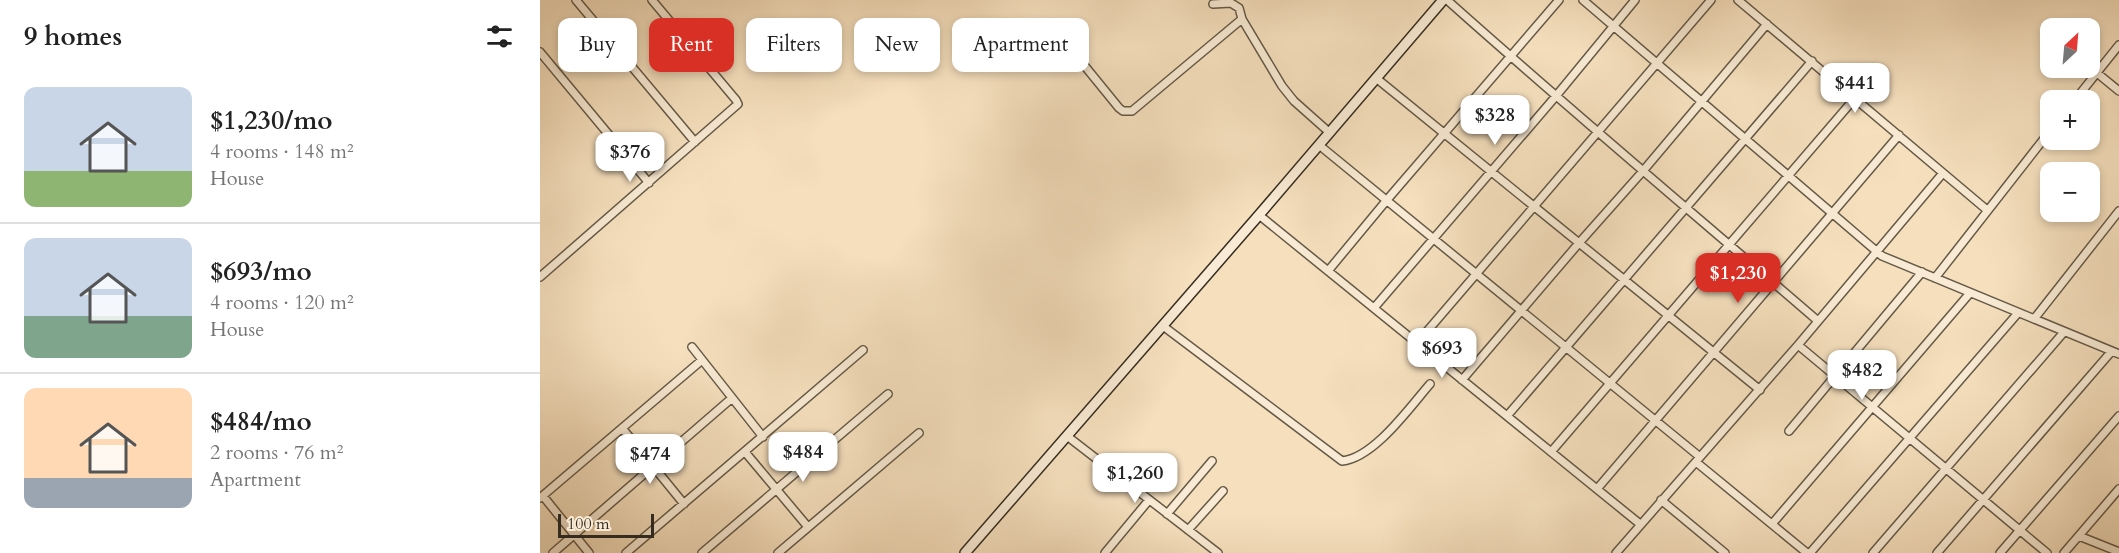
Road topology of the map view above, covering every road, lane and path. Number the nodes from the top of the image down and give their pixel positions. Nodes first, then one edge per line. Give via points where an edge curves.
1 (576, 0) edge
2 (652, 0) edge
3 (1445, 0) edge
4 (1559, 0) edge
5 (1582, 0) edge
6 (1635, 0) edge
7 (1711, 0) edge
8 (1738, 0) edge
9 (1213, 4) dead end
10 (1242, 19) junction
11 (1767, 24) junction
12 (1613, 26) junction
13 (2119, 45) edge
14 (540, 52) edge
15 (1510, 57) junction
16 (1812, 61) junction
17 (1657, 64) junction
18 (2100, 69) edge
19 (1089, 71) edge
20 (2100, 75) edge
21 (1376, 78) junction
22 (2093, 78) edge
23 (2083, 90) edge
24 (2119, 91) edge
25 (1556, 96) junction
26 (1855, 98) junction
27 (1701, 102) junction
28 (1330, 133) junction
29 (1597, 133) junction
30 (1445, 134) junction
31 (1899, 135) junction
32 (1744, 139) junction
33 (696, 142) junction
34 (2040, 144) edge
35 (1318, 146) junction
36 (1490, 170) junction
37 (1643, 171) junction
38 (1943, 173) junction
39 (1788, 176) junction
40 (649, 183) junction
41 (1386, 201) junction
42 (1534, 206) junction
43 (1687, 207) junction
44 (1987, 210) junction
45 (2119, 211) edge
46 (1832, 214) junction
47 (1259, 215) junction
48 (1433, 239) junction
49 (1579, 243) junction
50 (1729, 244) junction
51 (1876, 251) junction
52 (1329, 271) junction
53 (1922, 272) junction
54 (1475, 274) junction
55 (540, 277) edge
56 (1935, 278) junction
57 (1624, 279) junction
58 (1773, 282) junction
59 (1970, 293) junction
60 (1374, 308) junction
61 (1521, 311) junction
62 (2018, 313) junction
63 (1669, 315) junction
64 (2034, 319) junction
65 (1818, 321) junction
66 (1162, 326) junction
67 (2064, 332) junction
68 (1417, 343) junction
69 (1798, 345) junction
70 (692, 347) dead end
71 (1566, 347) junction
72 (863, 350) dead end
73 (1714, 352) junction
74 (2115, 353) edge
75 (702, 360) junction
76 (1835, 376) junction
77 (1462, 380) junction
78 (1430, 384) dead end
79 (1610, 384) junction
80 (1760, 390) junction
81 (888, 394) dead end
82 (732, 398) junction
83 (1872, 408) junction
84 (1507, 416) junction
85 (2119, 416) edge
86 (1655, 420) junction
87 (622, 429) junction
88 (1789, 431) dead end
89 (919, 433) dead end
90 (1067, 436) junction
91 (763, 437) junction
92 (1910, 438) junction
93 (745, 452) junction
94 (1551, 452) junction
95 (1698, 459) junction
96 (1212, 461) dead end
97 (652, 467) junction
98 (1946, 469) junction
99 (777, 489) junction
100 (1596, 489) junction
101 (2119, 489) edge
102 (1223, 491) dead end
103 (541, 497) edge
104 (1149, 500) junction
105 (1661, 500) junction
106 (1982, 500) junction
107 (684, 504) junction
108 (1167, 514) junction
109 (1640, 524) junction
110 (1772, 524) junction
111 (808, 527) junction
112 (1188, 530) junction
113 (2019, 531) junction
114 (574, 534) junction
115 (2079, 536) junction
116 (2119, 552) edge
117 (553, 553) edge
118 (590, 553) edge
119 (626, 553) edge
120 (702, 553) edge
121 (778, 553) edge
122 (965, 553) edge
123 (1105, 553) edge
124 (1218, 553) edge
125 (1616, 553) edge
126 (1725, 553) edge
127 (1809, 553) edge
128 (1873, 553) edge
129 (1937, 553) edge
130 (2000, 553) edge
131 (2047, 553) edge
132 (2064, 553) edge

1 - 33 street
2 - 33 street via 738,104
3 - 15 street
3 - 21 street
4 - 15 street
5 - 12 street
6 - 12 street
7 - 17 street
8 - 11 street
9 - 10 street via 1235,5
10 - 19 street via 1131,111 1119,108
10 - 28 street via 1288,93
11 - 16 street
11 - 27 street
12 - 17 street
12 - 25 street
13 - 18 street
14 - 40 street
15 - 25 street
15 - 30 street
16 - 26 street
16 - 32 street
17 - 27 street
17 - 29 street
20 - 24 street
21 - 28 street
21 - 30 street
22 - 23 street
25 - 29 street
25 - 36 street
26 - 31 street
26 - 39 street
27 - 32 street
27 - 37 street
28 - 35 street
29 - 37 street
29 - 42 street
30 - 36 street
30 - 41 street
31 - 38 street
31 - 46 street
32 - 39 street
32 - 43 street
33 - 40 street
34 - 44 street
35 - 41 street
35 - 47 street
36 - 42 street
36 - 48 street
37 - 43 street
37 - 49 street
38 - 44 street
38 - 51 street
39 - 46 street
39 - 50 street
40 - 55 street
41 - 48 street
41 - 52 street
42 - 49 street
42 - 54 street
43 - 50 street
43 - 57 street
44 - 56 street
45 - 64 street
46 - 51 street
46 - 58 street
47 - 52 street
47 - 66 street
48 - 54 street
48 - 60 street
49 - 57 street
49 - 61 street
50 - 58 street
50 - 63 street
51 - 53 street
51 - 65 street
52 - 60 street
53 - 56 street
53 - 76 street
54 - 61 street
54 - 68 street
56 - 59 street
57 - 63 street
57 - 71 street
58 - 65 street
58 - 73 street
59 - 62 street
59 - 83 street
60 - 68 street
61 - 71 street
61 - 77 street
62 - 64 street
62 - 92 street
63 - 73 street
63 - 79 street
64 - 67 street
65 - 69 street
66 - 78 street via 1342,461 1375,446
66 - 90 street
67 - 74 street
67 - 98 street
68 - 77 street
69 - 76 street
69 - 80 street
70 - 75 street
71 - 79 street
71 - 84 street
72 - 91 street
73 - 80 street
73 - 86 street
74 - 106 street
75 - 82 street
75 - 87 street
76 - 83 street
76 - 88 street
77 - 84 street
79 - 86 street
79 - 94 street
80 - 95 street
81 - 99 street
82 - 91 street
82 - 97 street
83 - 92 street
83 - 110 street
84 - 94 street
85 - 113 street
86 - 95 street
86 - 100 street
87 - 97 street
87 - 103 street
89 - 111 street
90 - 104 street
90 - 122 street
91 - 93 street
92 - 98 street
92 - 127 street
93 - 99 street
93 - 107 street
94 - 100 street
95 - 105 street
95 - 110 street
96 - 108 street
97 - 107 street
97 - 114 street
98 - 106 street
98 - 128 street
99 - 111 street
99 - 120 street
100 - 109 street
101 - 115 street
102 - 112 street
103 - 114 street
104 - 108 street
104 - 123 street
105 - 109 street
105 - 126 street
106 - 113 street
106 - 129 street
107 - 119 street
108 - 112 street
109 - 125 street
110 - 127 street
111 - 121 street
112 - 124 street
113 - 130 street
113 - 131 street
114 - 117 street
114 - 118 street
115 - 116 street
115 - 132 street

